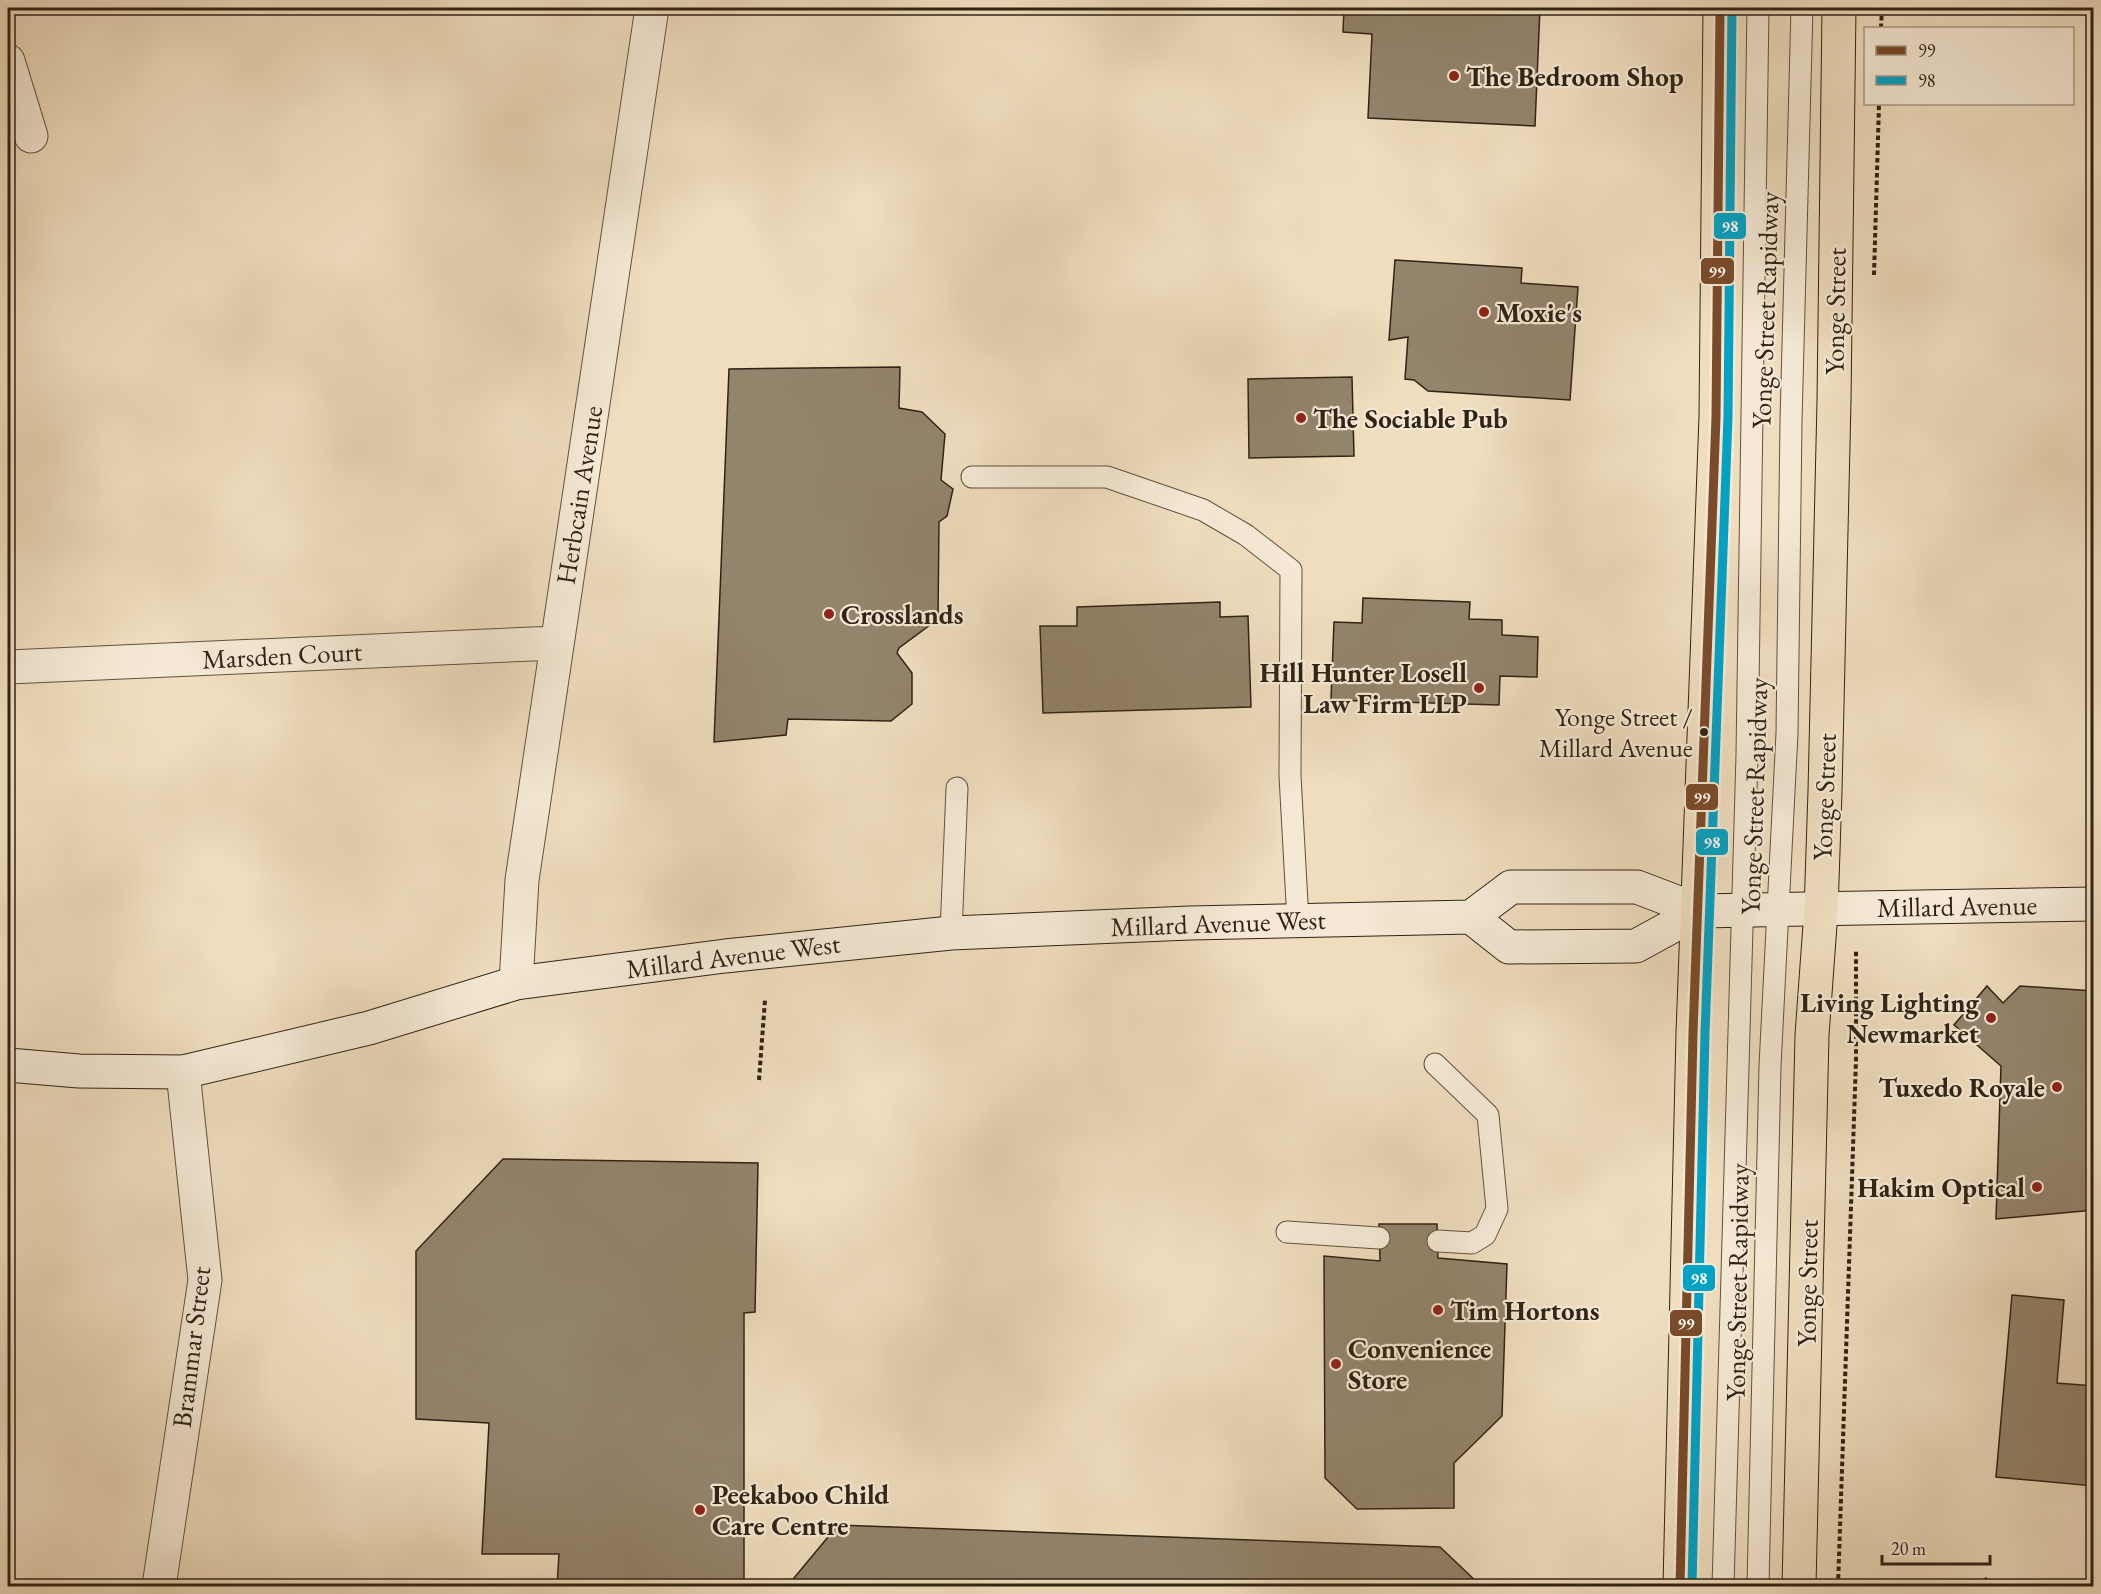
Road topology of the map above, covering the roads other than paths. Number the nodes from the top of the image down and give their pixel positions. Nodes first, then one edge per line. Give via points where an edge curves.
1 (652, 8) edge
2 (1720, 8) edge
3 (1758, 8) edge
4 (1802, 8) edge
5 (1839, 8) edge
6 (8, 62) edge
7 (31, 136) dead end
8 (972, 477) dead end
9 (556, 643) junction
10 (8, 667) edge
11 (957, 788) dead end
12 (2094, 904) edge
13 (1700, 911) junction
14 (1742, 911) junction
15 (1778, 911) junction
16 (1821, 911) junction
17 (1471, 917) junction
18 (1298, 921) junction
19 (951, 933) junction
20 (516, 983) junction
21 (1435, 1064) dead end
22 (8, 1065) edge
23 (183, 1071) junction
24 (1287, 1232) dead end
25 (1379, 1238) dead end
26 (1438, 1241) dead end
27 (159, 1587) edge
28 (1680, 1587) edge
29 (1723, 1587) edge
30 (1758, 1587) edge
31 (1799, 1587) edge

1 - 9 main road, Herbcain Avenue
2 - 13 main road via 1716,417
3 - 14 lane, Yonge Street Rapidway
4 - 15 lane, Yonge Street Rapidway via 1787,733
5 - 16 main road, Yonge Street
6 - 7 main road
8 - 18 lane via 1107,477 1203,510 1291,570 1290,776
9 - 10 main road, Marsden Court
9 - 20 main road, Herbcain Avenue via 522,880
11 - 19 lane
12 - 16 main road, Millard Avenue
13 - 14 main road
13 - 17 main road via 1637,887 1511,887
13 - 17 main road via 1636,946 1509,947
13 - 28 main road via 1693,1033
14 - 15 main road
14 - 29 lane, Yonge Street Rapidway
15 - 16 main road
15 - 30 lane, Yonge Street Rapidway via 1770,1066
16 - 31 main road, Yonge Street via 1812,1035
17 - 18 main road, Millard Avenue West
18 - 19 main road, Millard Avenue West
19 - 20 main road, Millard Avenue West
20 - 23 main road, Millard Avenue West via 369,1028
21 - 26 lane via 1488,1115 1497,1209 1485,1235 1472,1243
22 - 23 main road, Millard Avenue West via 79,1071
23 - 27 main road, Brammar Street via 205,1280
24 - 25 lane

